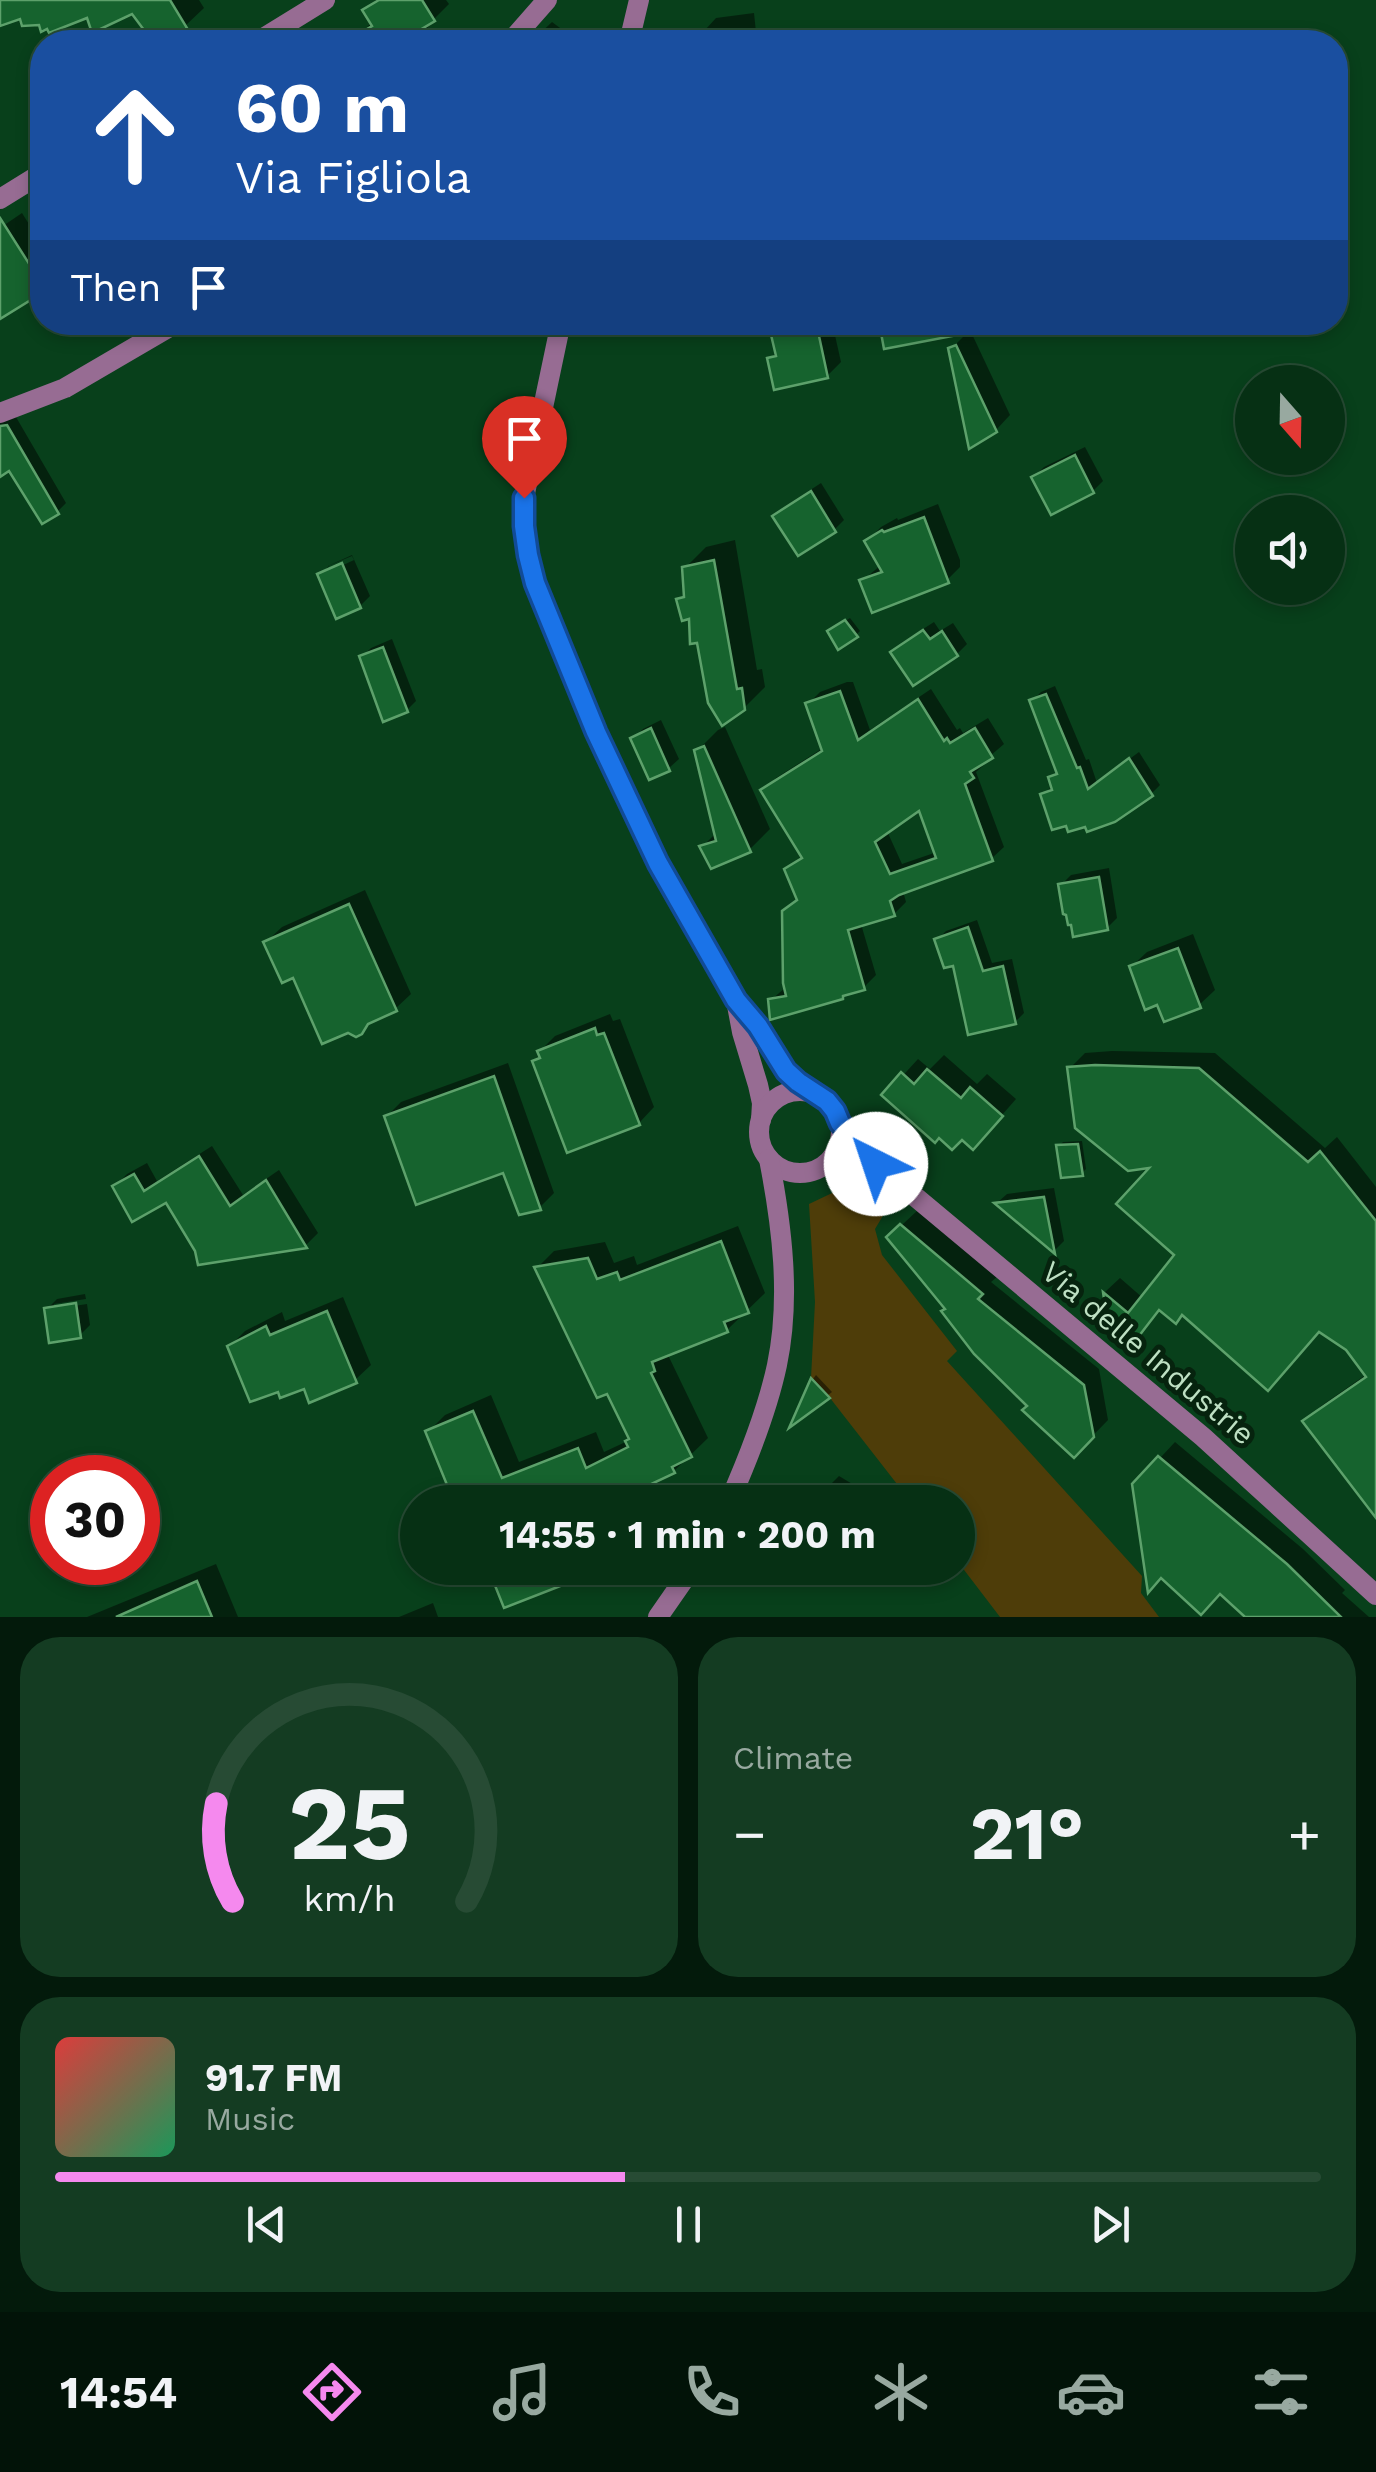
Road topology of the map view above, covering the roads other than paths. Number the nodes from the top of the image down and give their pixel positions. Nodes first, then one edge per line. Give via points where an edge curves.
1 (325, 0) edge
2 (546, 0) edge
3 (639, 0) edge
4 (277, 30) edge
5 (520, 30) edge
6 (631, 30) edge
7 (30, 180) edge
8 (0, 198) edge
9 (156, 335) edge
10 (559, 335) edge
11 (0, 413) edge
12 (736, 1000) junction
13 (816, 1094) junction
14 (761, 1120) junction
15 (840, 1123) junction
16 (769, 1159) junction
17 (830, 1160) junction
18 (876, 1164) junction
19 (807, 1172) junction
20 (780, 1216) junction
21 (736, 1485) edge
22 (680, 1585) edge
23 (1376, 1594) edge
24 (658, 1617) edge

1 - 4 street
2 - 5 street
3 - 6 street
7 - 8 street
9 - 11 street via 65,388
10 - 12 street via 524,498 531,569 623,792
12 - 13 street, Via delle Industrie via 786,1071
12 - 14 street
13 - 14 street via 790,1092
13 - 15 street, Via delle Industrie
14 - 16 street
15 - 17 street
15 - 18 street, Via delle Industrie
16 - 19 street
16 - 20 street
17 - 18 street
17 - 19 street
18 - 23 street, Via delle Industrie via 1204,1437
19 - 20 street
20 - 21 street via 784,1303 777,1364
22 - 24 street

